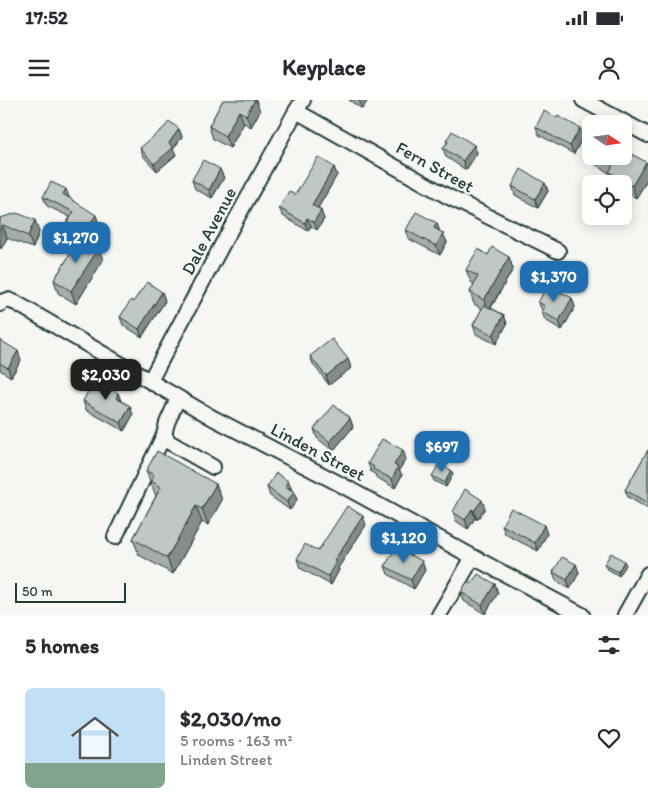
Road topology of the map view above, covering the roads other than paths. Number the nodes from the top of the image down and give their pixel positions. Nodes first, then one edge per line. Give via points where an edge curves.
1 (583, 100) edge
2 (300, 106) edge
3 (648, 135) edge
4 (558, 252) dead end
5 (0, 304) edge
6 (150, 381) junction
7 (178, 398) junction
8 (164, 435) junction
9 (213, 467) dead end
10 (115, 537) dead end
11 (473, 557) junction
12 (648, 574) edge
13 (439, 615) edge
14 (582, 615) edge
15 (625, 615) edge

1 - 3 street
2 - 4 street, Fern Street via 447,196
2 - 6 street, Dale Avenue
5 - 6 street, Linden Street via 8,300
6 - 7 street, Linden Street
7 - 8 street
7 - 11 street, Linden Street
8 - 9 street via 169,442
8 - 10 street
11 - 13 street
11 - 14 street, Linden Street
12 - 15 street

